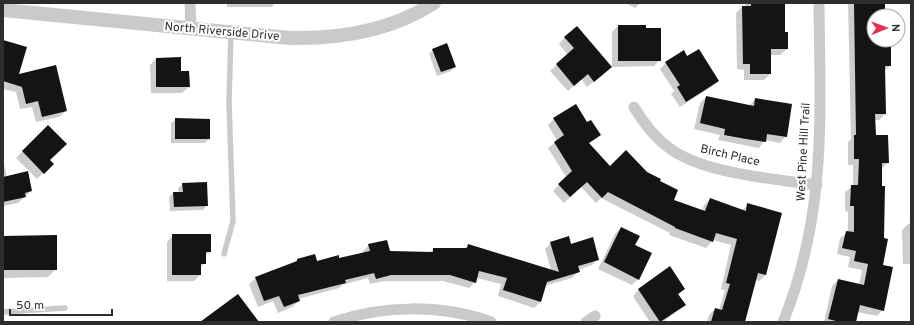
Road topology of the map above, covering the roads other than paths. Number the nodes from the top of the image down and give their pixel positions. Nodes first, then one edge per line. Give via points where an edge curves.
1 (190, 3) edge
2 (434, 3) edge
3 (819, 3) edge
4 (3, 10) edge
5 (191, 29) junction
6 (231, 33) junction
7 (634, 107) dead end
8 (818, 185) junction
9 (224, 254) dead end
10 (65, 308) dead end
11 (3, 312) edge
12 (334, 322) edge
13 (490, 322) edge
14 (783, 322) edge

1 - 5 street
2 - 6 street, North Riverside Drive via 399,21 352,34 296,38
3 - 8 street, West Pine Hill Trail
4 - 5 street, North Riverside Drive
5 - 6 street, North Riverside Drive
6 - 9 lane via 229,102 232,221
7 - 8 street, Birch Place via 658,139 672,151 689,160 755,176
8 - 14 street, West Pine Hill Trail via 802,267
10 - 11 lane
12 - 13 street via 372,312 417,309 461,314

